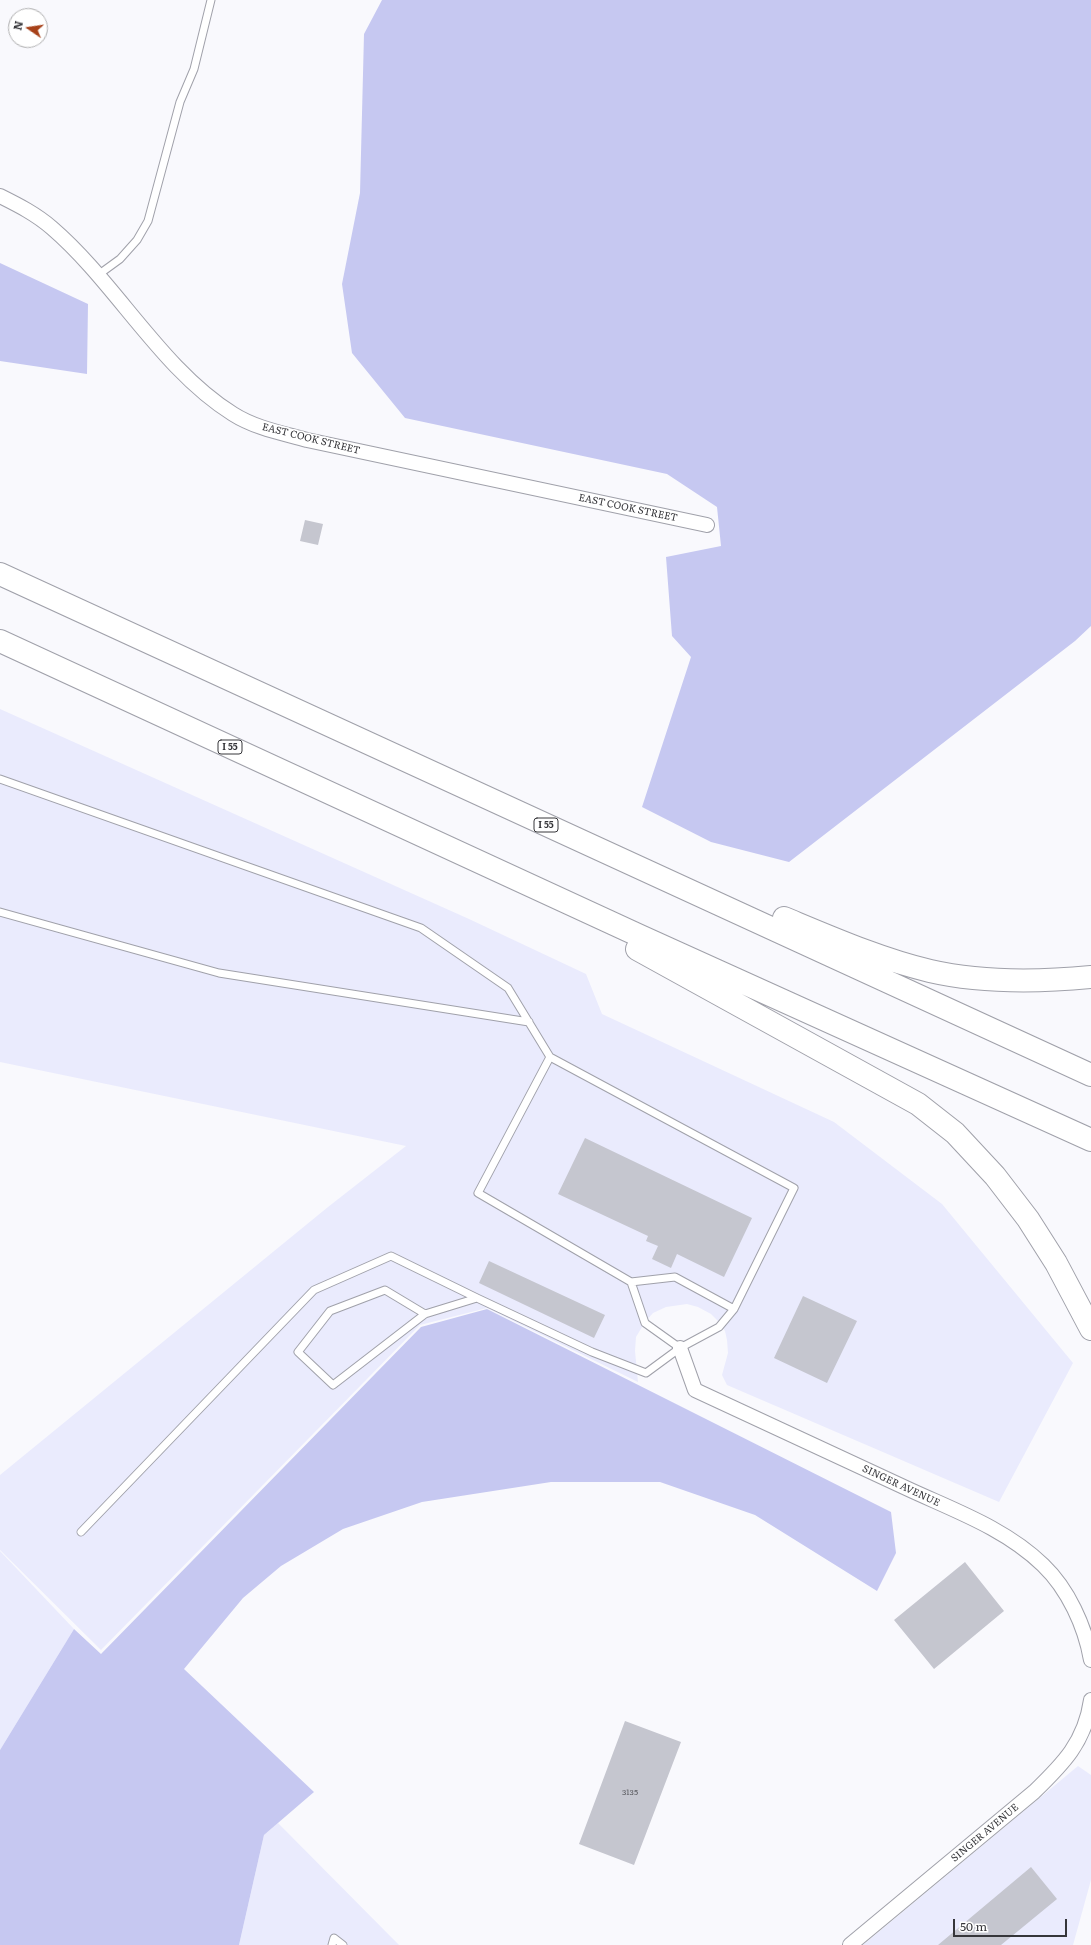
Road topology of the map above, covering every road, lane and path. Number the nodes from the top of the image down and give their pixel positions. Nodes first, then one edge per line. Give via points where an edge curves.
1 (211, 0) edge
2 (0, 196) edge
3 (98, 275) junction
4 (706, 525) dead end
5 (0, 574) edge
6 (0, 641) edge
7 (0, 780) edge
8 (460, 852) junction
9 (619, 858) junction
10 (0, 912) edge
11 (1091, 977) edge
12 (529, 1022) junction
13 (550, 1057) junction
14 (1091, 1075) edge
15 (1091, 1140) edge
16 (631, 1282) junction
17 (477, 1298) junction
18 (734, 1309) junction
19 (425, 1314) junction
20 (1091, 1329) edge
21 (680, 1348) junction
22 (81, 1532) dead end
23 (1091, 1660) edge
24 (1091, 1700) edge
25 (332, 1945) edge
26 (343, 1945) edge
27 (850, 1945) edge

1 - 3 lane via 194,69 180,102 148,221 137,240 120,259
2 - 3 street, EAST COOK STREET via 27,209 52,228
3 - 4 street, EAST COOK STREET via 194,384 234,415 256,425 307,440
5 - 9 highway, I 55
6 - 8 highway, I 55
7 - 12 lane via 421,928 508,988
8 - 15 highway, I 55
8 - 20 highway via 918,1104 955,1133 995,1176 1028,1219 1056,1263
9 - 11 highway via 743,900 891,960 930,971 961,977 1022,980
9 - 14 highway, I 55
10 - 12 lane via 219,973
12 - 13 lane
13 - 16 lane via 478,1193
13 - 18 lane via 794,1188
16 - 18 lane via 675,1277
16 - 21 lane via 645,1323
17 - 19 lane
17 - 21 lane via 592,1352 646,1373
17 - 22 lane via 391,1256 314,1290
18 - 21 lane via 719,1327
19 - 19 lane via 333,1385 298,1352 330,1311 385,1290
21 - 23 street, SINGER AVENUE via 695,1390 974,1520 1019,1545 1044,1566 1070,1601 1088,1640
24 - 27 street, SINGER AVENUE via 1083,1732 1072,1752 1052,1775
25 - 26 lane via 334,1938

